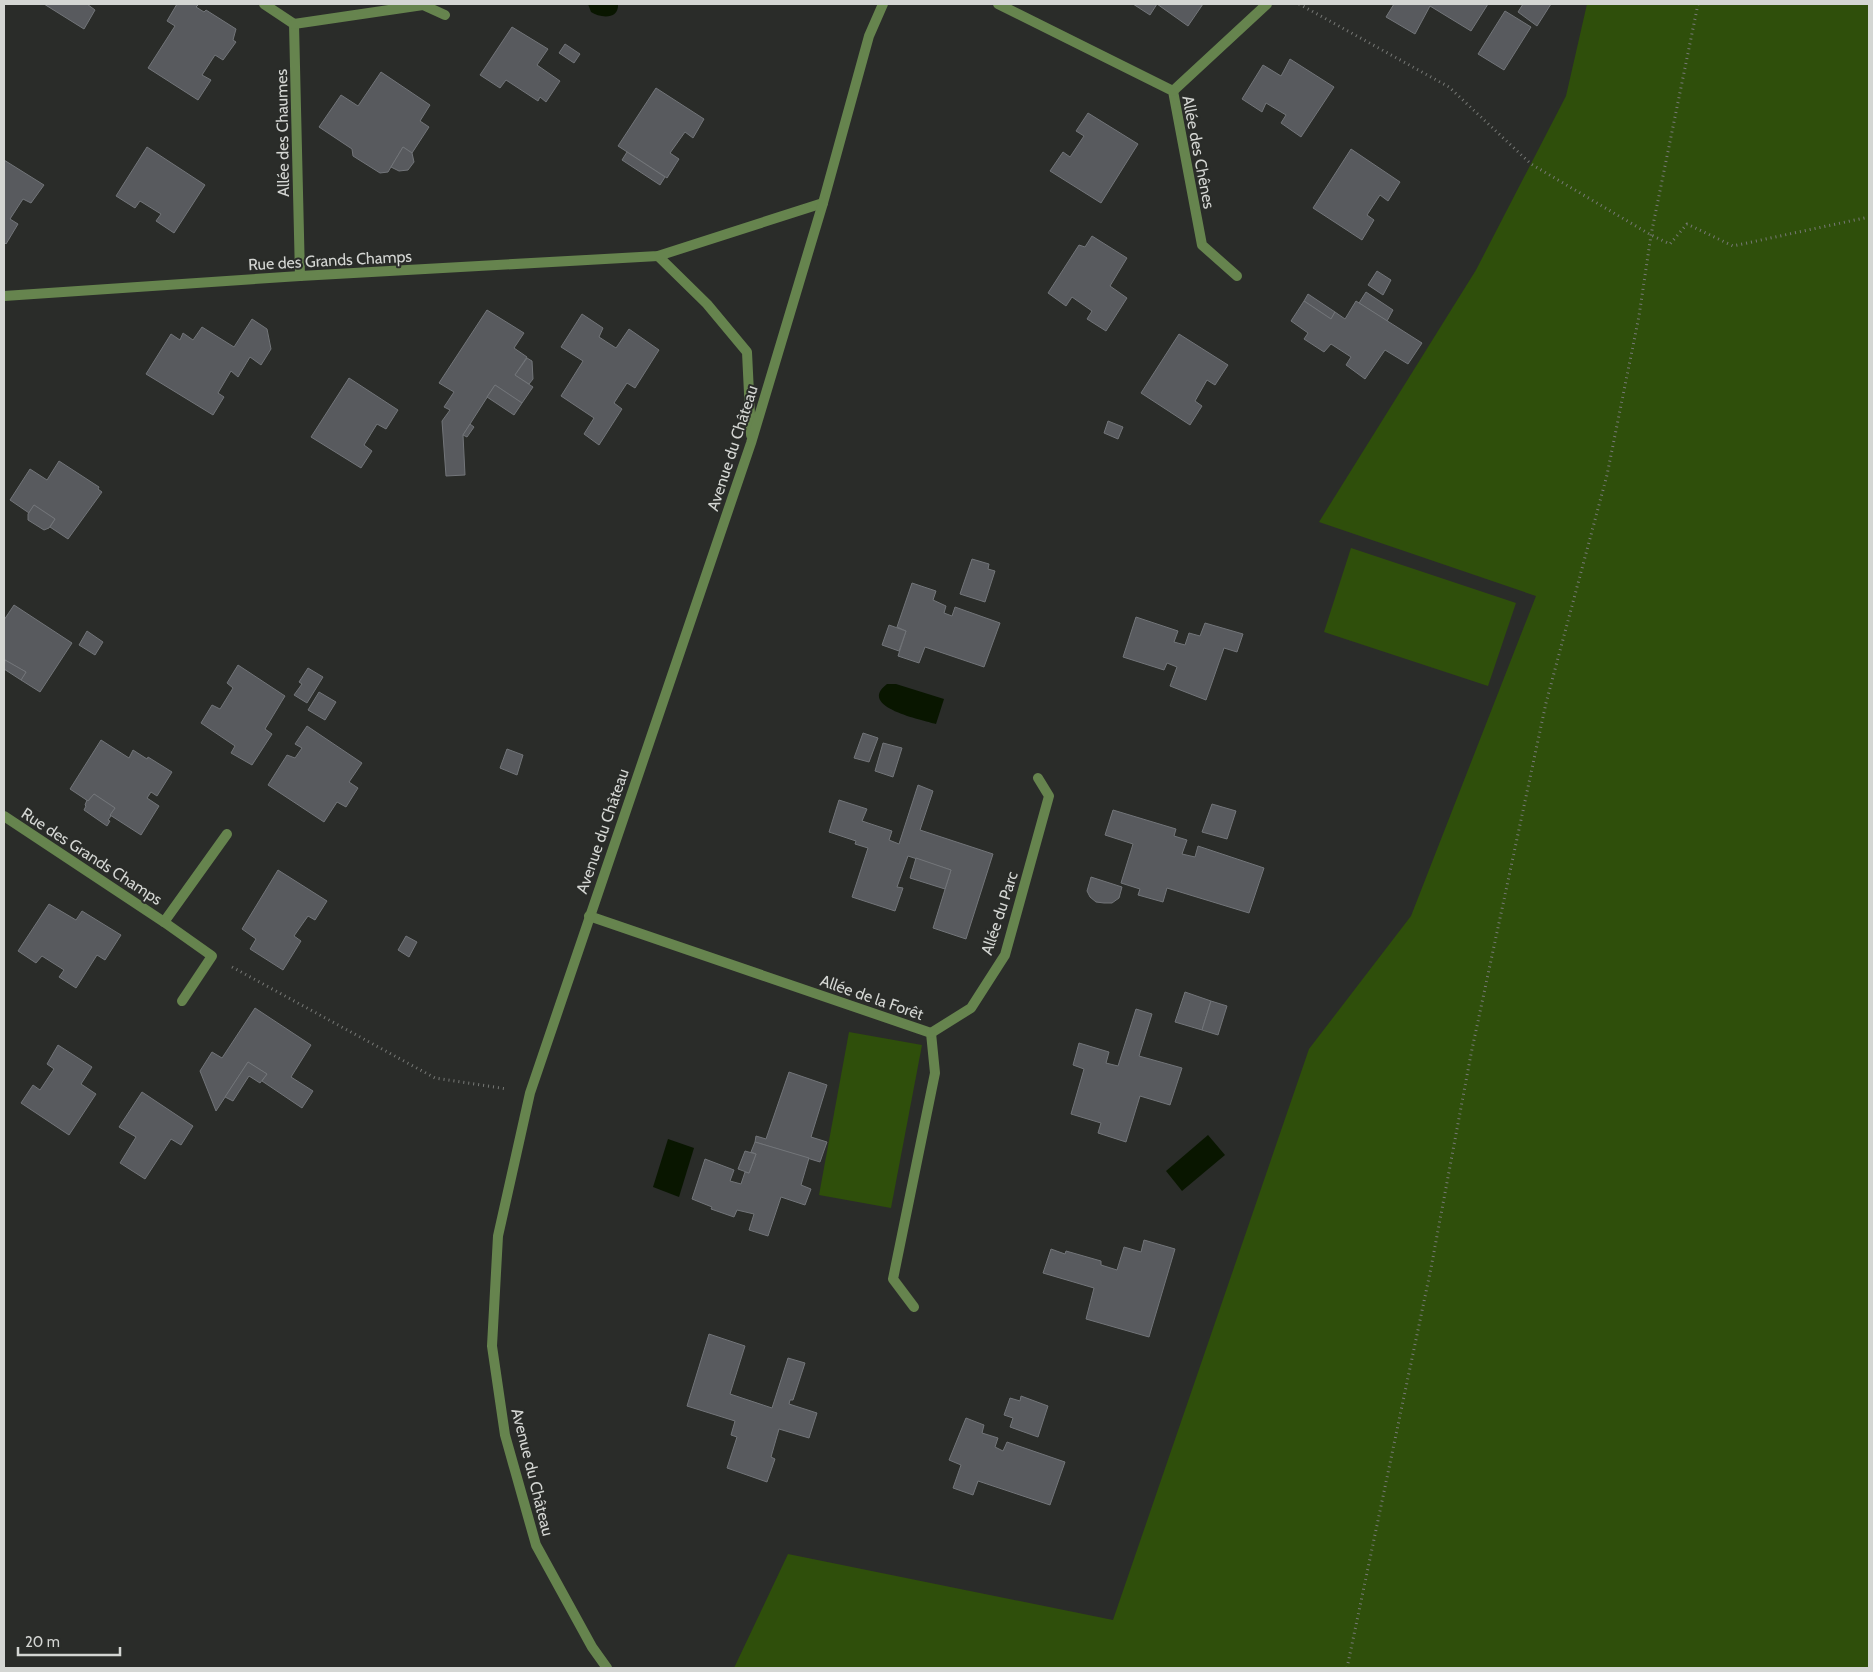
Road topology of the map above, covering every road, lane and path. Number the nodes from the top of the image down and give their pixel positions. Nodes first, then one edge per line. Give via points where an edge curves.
1 (264, 4) edge
2 (883, 4) edge
3 (998, 4) edge
4 (1267, 4) edge
5 (1298, 4) edge
6 (1698, 4) edge
7 (444, 15) dead end
8 (294, 24) junction
9 (1173, 91) junction
10 (823, 203) junction
11 (1869, 217) edge
12 (1651, 235) junction
13 (658, 256) junction
14 (300, 276) junction
15 (1237, 276) dead end
16 (4, 296) edge
17 (751, 443) junction
18 (1038, 778) dead end
19 (4, 816) edge
20 (227, 834) dead end
21 (589, 916) junction
22 (164, 922) junction
23 (212, 956) junction
24 (182, 1001) dead end
25 (931, 1033) junction
26 (530, 1093) junction
27 (914, 1307) dead end
28 (607, 1668) edge
29 (1347, 1668) edge

1 - 8 street
2 - 10 street, Avenue du Château via 869,36
3 - 9 street, Allée des Chênes
4 - 9 street
5 - 12 path via 1449,87 1531,164
6 - 12 path
7 - 8 street via 423,4
8 - 14 street, Allée des Chaumes
9 - 15 street, Allée des Chênes via 1202,245
10 - 13 street, Rue des Grands Champs
10 - 17 street, Avenue du Château
11 - 12 path via 1733,246 1687,224 1670,244
12 - 29 path via 1640,316 1607,475 1546,703 1473,1044 1431,1268
13 - 14 street, Rue des Grands Champs
13 - 17 street via 707,304 747,352
14 - 16 street, Rue des Grands Champs
17 - 21 street, Avenue du Château
18 - 25 street, Allée du Parc via 1049,796 1005,955 972,1008
19 - 22 street, Rue des Grands Champs
20 - 22 street
21 - 25 street, Allée de la Forêt
21 - 26 street, Avenue du Château
22 - 23 street, Rue des Grands Champs
23 - 24 street
23 - 26 path via 435,1078
25 - 27 street, Allée de la Forêt via 935,1073 893,1279
26 - 28 street, Avenue du Château via 498,1236 492,1346 505,1435 536,1545

